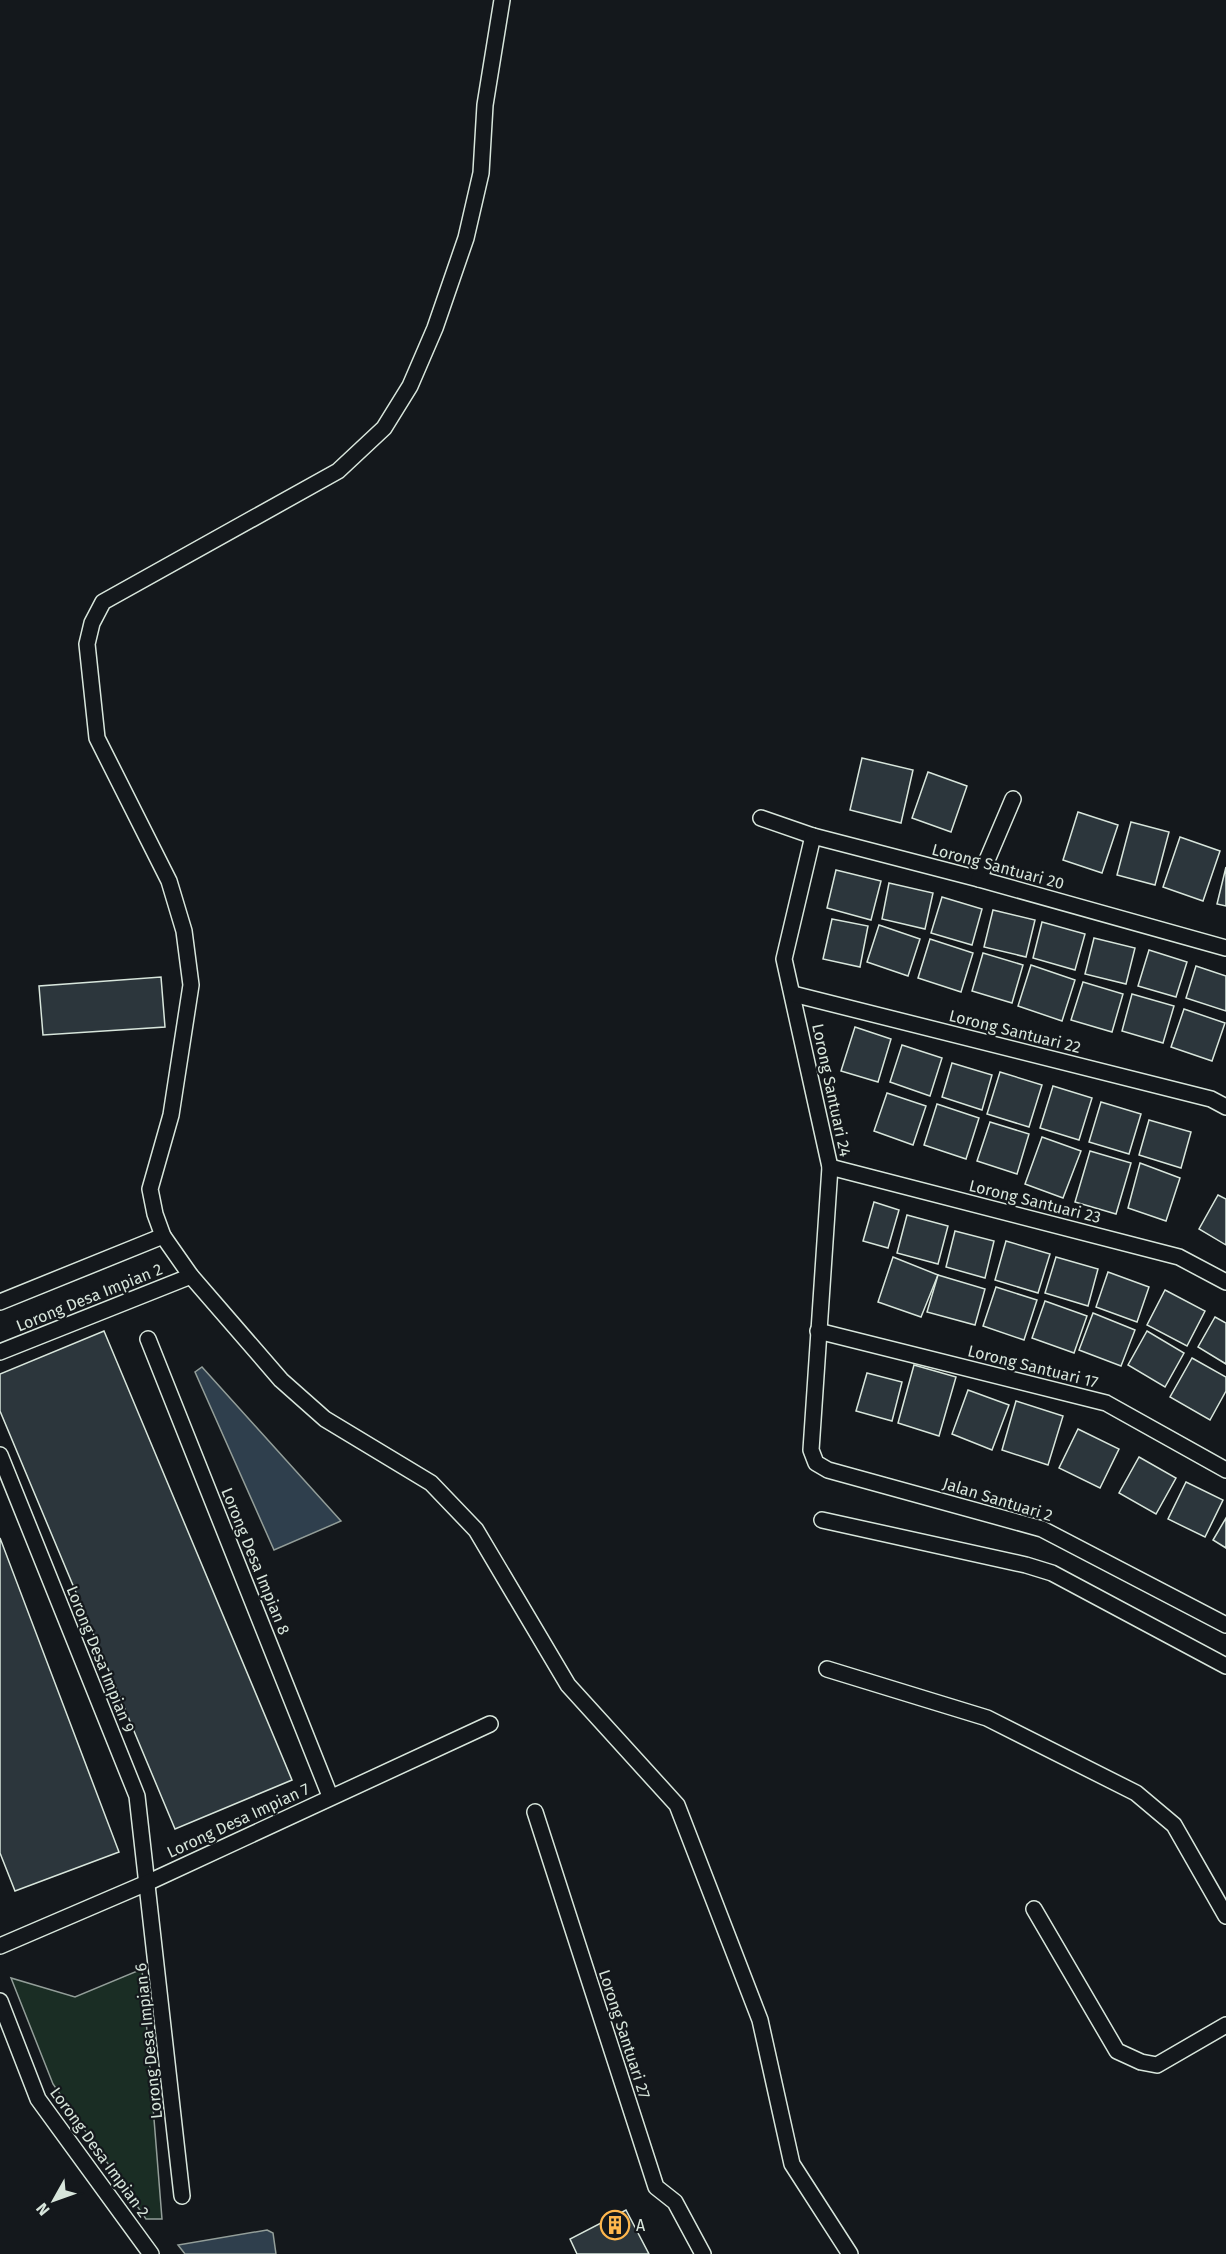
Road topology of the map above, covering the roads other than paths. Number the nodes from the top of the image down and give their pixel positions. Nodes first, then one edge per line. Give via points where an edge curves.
1 (502, 0) edge
2 (1013, 799) dead end
3 (761, 818) dead end
4 (813, 836) junction
5 (980, 879) junction
6 (1226, 948) edge
7 (793, 994) junction
8 (1226, 1107) edge
9 (830, 1167) junction
10 (163, 1236) junction
11 (191, 1276) junction
12 (1226, 1282) edge
13 (0, 1302) edge
14 (818, 1331) junction
15 (148, 1339) dead end
16 (0, 1352) edge
17 (0, 1455) edge
18 (816, 1462) joint
19 (1226, 1470) edge
20 (822, 1520) dead end
21 (1226, 1625) edge
22 (1226, 1666) edge
23 (827, 1669) dead end
24 (490, 1724) dead end
25 (330, 1796) junction
26 (535, 1812) dead end
27 (149, 1882) junction
28 (1034, 1909) dead end
29 (1226, 1916) edge
30 (0, 1946) edge
31 (0, 2001) edge
32 (1226, 2025) edge
33 (182, 2196) dead end
34 (151, 2254) edge
35 (703, 2254) edge
36 (850, 2254) edge

1 - 10 street via 485,105 481,173 466,238 410,386 384,428 338,471 103,602 92,623 87,644 97,738 169,881 184,931 191,985 171,1115 150,1189
2 - 5 street
3 - 4 street, Lorong Santuari 20
4 - 5 street, Lorong Santuari 20
4 - 7 street, Lorong Santuari 24 via 784,959
5 - 6 street, Lorong Santuari 20
7 - 8 street, Lorong Santuari 22 via 1211,1099
7 - 9 street, Lorong Santuari 24
9 - 12 street, Lorong Santuari 23 via 1179,1257
9 - 14 street, Lorong Santuari 24
10 - 11 street
10 - 13 street
11 - 16 street, Lorong Desa Impian 2
11 - 36 street via 281,1380 325,1419 431,1483 476,1530 568,1685 677,1805 760,2020 792,2164
14 - 18 street, Lorong Santuari 24 via 811,1450
14 - 19 street, Lorong Santuari 17 via 1107,1403
15 - 25 street, Lorong Desa Impian 8
17 - 27 street, Lorong Desa Impian 9 via 137,1796
18 - 21 street, Jalan Santuari 2 via 828,1470 1042,1528
20 - 22 street via 1052,1574
23 - 29 street via 987,1718 1136,1792 1174,1825
24 - 25 street, Lorong Desa Impian 7
25 - 27 street, Lorong Desa Impian 7
26 - 35 street, Lorong Santuari 27 via 656,2187 675,2202
27 - 30 street, Lorong Desa Impian 7
27 - 33 street, Lorong Desa Impian 6
28 - 32 street via 1117,2051 1157,2065
31 - 34 street, Lorong Desa Impian 2 via 38,2099

